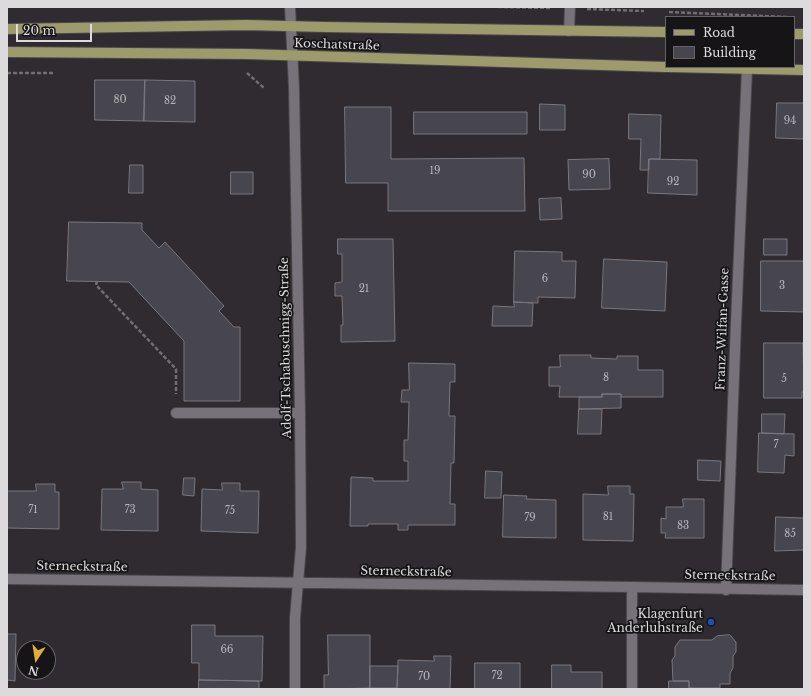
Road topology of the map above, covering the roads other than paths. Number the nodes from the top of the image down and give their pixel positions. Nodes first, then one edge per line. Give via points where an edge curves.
1 (290, 7) edge
2 (570, 7) edge
3 (291, 26) junction
4 (7, 29) edge
5 (569, 31) junction
6 (665, 32) edge
7 (7, 52) edge
8 (293, 56) junction
9 (665, 67) edge
10 (708, 68) edge
11 (748, 69) junction
12 (804, 70) edge
13 (176, 413) road end
14 (300, 413) junction
15 (7, 579) edge
16 (298, 584) junction
17 (632, 587) junction
18 (726, 590) junction
19 (804, 590) edge
20 (295, 689) edge
21 (632, 689) edge

1 - 3 street, Adolf-Tschabuschnigg-Straße
2 - 5 street
3 - 4 main road, Koschatstraße
3 - 5 main road, Koschatstraße
3 - 8 street, Adolf-Tschabuschnigg-Straße
5 - 6 main road, Koschatstraße
7 - 8 main road, Koschatstraße
8 - 9 main road, Koschatstraße
8 - 14 street, Adolf-Tschabuschnigg-Straße
10 - 11 main road, Koschatstraße
11 - 12 main road, Koschatstraße
11 - 18 street, Franz-Wilfan-Gasse
13 - 14 street
14 - 16 street, Adolf-Tschabuschnigg-Straße via 301,547
15 - 16 street, Sterneckstraße
16 - 17 street, Sterneckstraße
16 - 20 street, Adolf-Tschabuschnigg-Straße via 295,618
17 - 18 street, Sterneckstraße
17 - 21 street
18 - 19 street, Sterneckstraße

